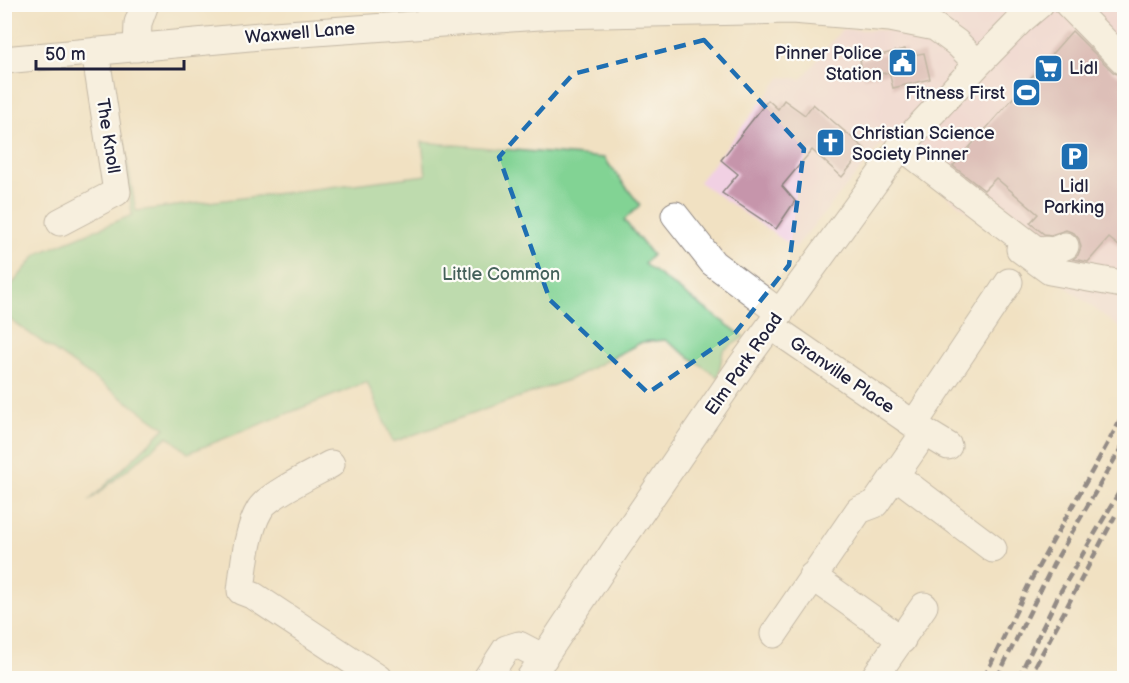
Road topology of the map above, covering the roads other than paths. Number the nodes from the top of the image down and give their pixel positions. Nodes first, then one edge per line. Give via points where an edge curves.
1 (144, 4) edge
2 (1040, 4) edge
3 (1068, 4) edge
4 (846, 9) edge
5 (137, 48) junction
6 (95, 51) junction
7 (4, 60) edge
8 (1125, 61) edge
9 (978, 63) junction
10 (901, 146) junction
11 (675, 215) dead end
12 (995, 218) junction
13 (60, 222) dead end
14 (1065, 246) dead end
15 (1009, 282) dead end
16 (1122, 284) dead end
17 (776, 319) junction
18 (920, 428) junction
19 (948, 446) dead end
20 (331, 464) dead end
21 (895, 475) junction
22 (993, 549) dead end
23 (812, 576) junction
24 (924, 606) dead end
25 (774, 634) dead end
26 (902, 639) junction
27 (537, 668) edge
28 (378, 678) edge
29 (487, 678) edge
30 (874, 678) edge

1 - 5 street
2 - 9 street, Elm Park Road
3 - 8 street
4 - 5 street, Waxwell Lane via 554,15
4 - 9 street, Waxwell Lane via 935,27
5 - 6 street, Waxwell Lane
6 - 7 street, Waxwell Lane
6 - 13 street, The Knoll via 117,192
9 - 10 street, Elm Park Road
10 - 12 street
10 - 17 street, Elm Park Road
11 - 17 street, Granville Place via 713,263
12 - 14 street via 1035,249 1053,251
12 - 16 street via 1008,240 1050,271
15 - 18 street, Granville Place
17 - 18 street, Granville Place
17 - 27 street, Elm Park Road
18 - 19 street, Granville Place
18 - 21 street, Granville Place
20 - 28 street via 284,489 260,508 247,544 241,591
21 - 22 street
21 - 23 street, Granville Place via 875,504 859,510
23 - 25 street, Granville Place
23 - 26 street
24 - 26 street
26 - 30 street
27 - 29 street via 519,645 506,649

